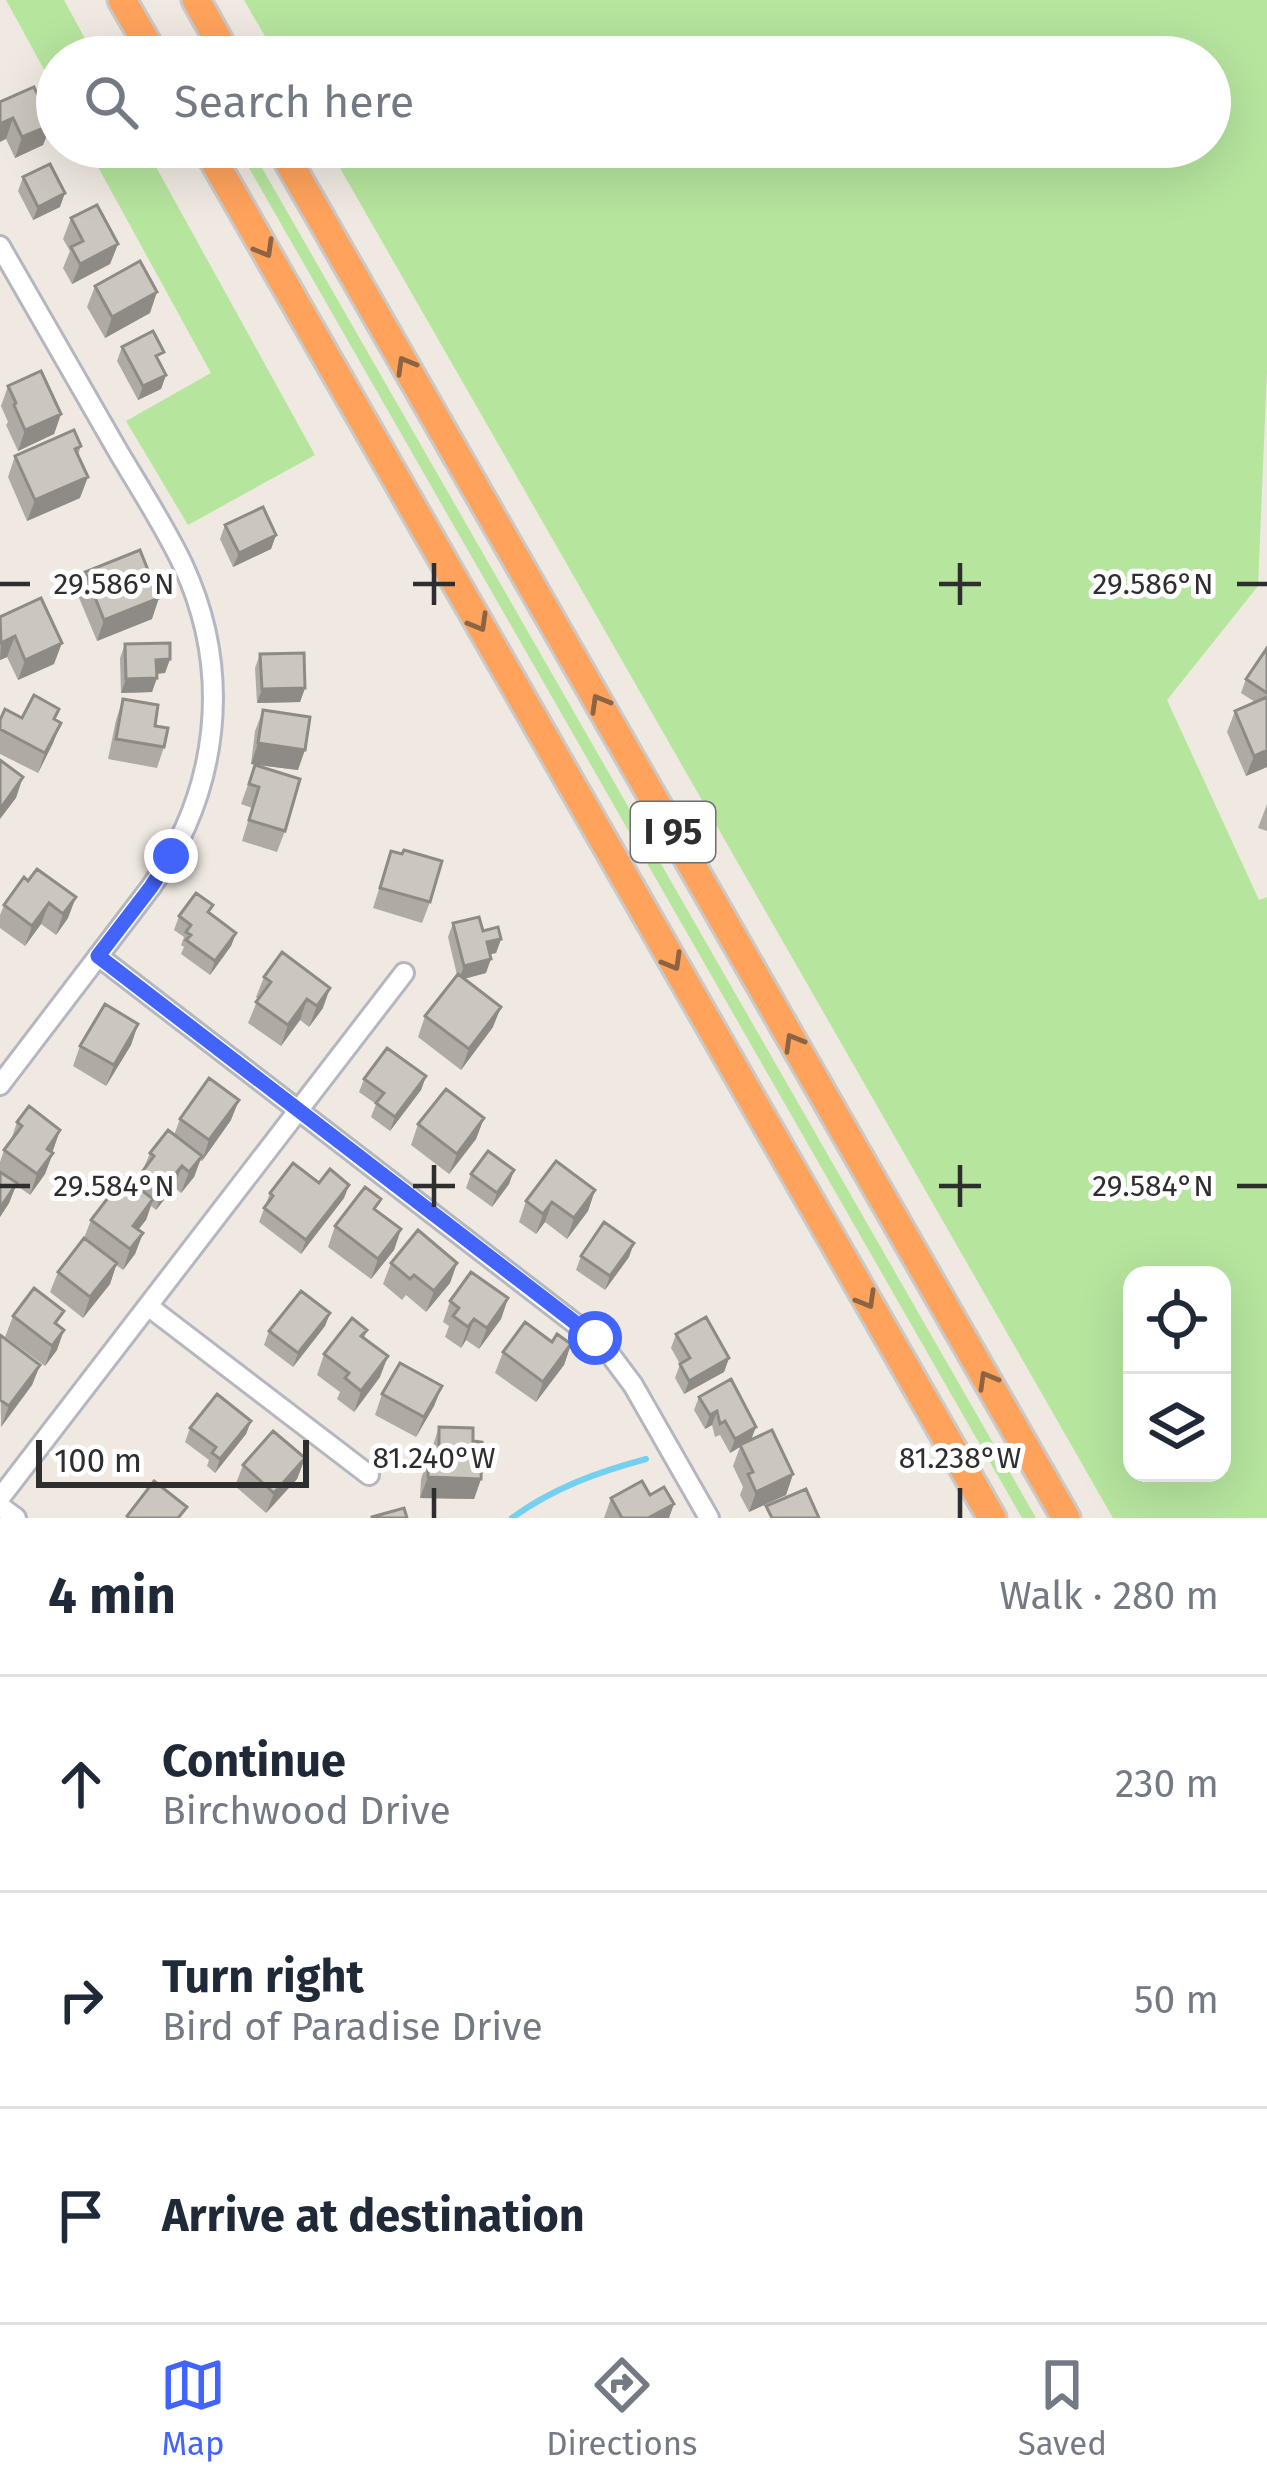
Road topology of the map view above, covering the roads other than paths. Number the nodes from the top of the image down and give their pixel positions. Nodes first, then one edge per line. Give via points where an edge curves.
1 (122, 0) edge
2 (196, 0) edge
3 (143, 36) edge
4 (216, 36) edge
5 (218, 168) edge
6 (292, 168) edge
7 (0, 246) edge
8 (7, 275) edge
9 (98, 956) junction
10 (404, 973) dead end
11 (0, 1085) edge
12 (298, 1109) junction
13 (148, 1306) junction
14 (368, 1475) dead end
15 (0, 1502) edge
16 (16, 1518) edge
17 (709, 1518) edge
18 (992, 1518) edge
19 (1066, 1518) edge

1 - 3 highway
2 - 4 highway
5 -> 18 highway, I 95
19 -> 6 highway, I 95
7 - 8 street
8 - 9 street via 176,551 210,649 212,734 198,799 162,872
9 - 11 street
9 - 12 street
10 - 12 street
12 - 13 street
12 - 17 street via 603,1345
13 - 14 street
13 - 15 street
15 - 16 street

